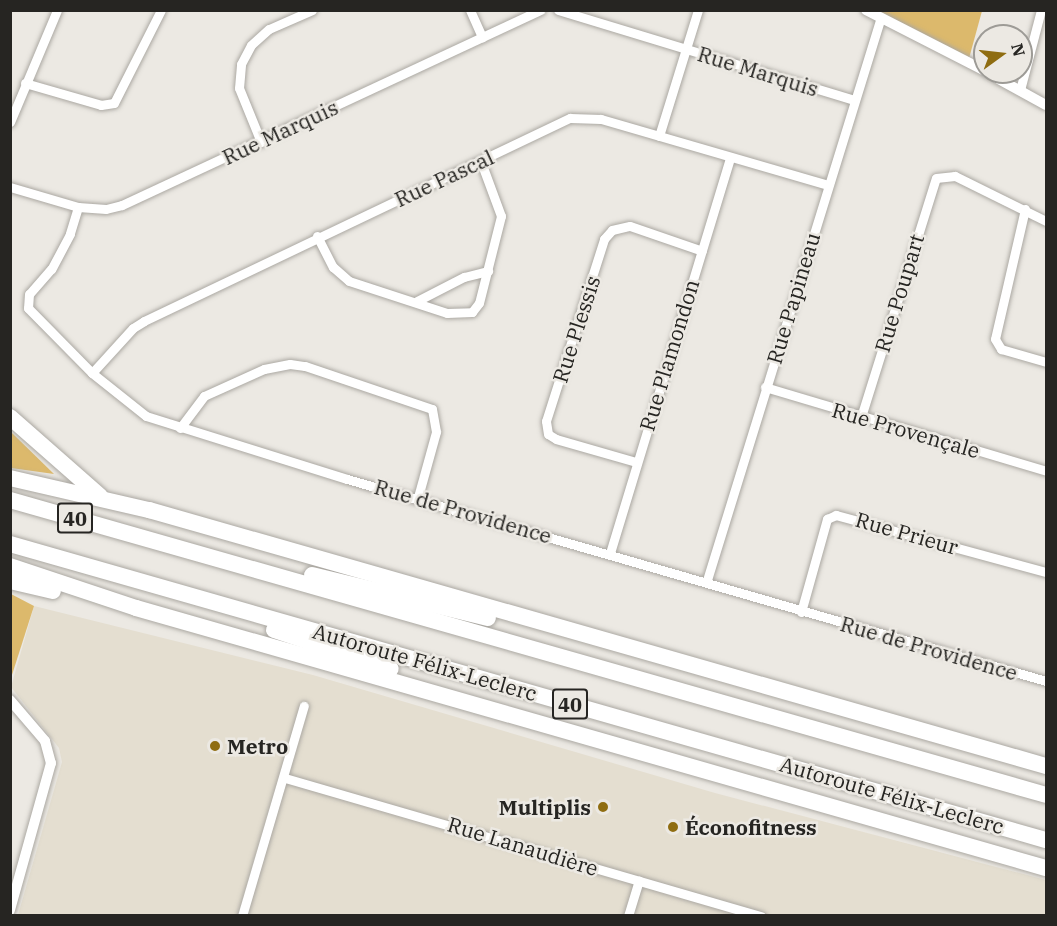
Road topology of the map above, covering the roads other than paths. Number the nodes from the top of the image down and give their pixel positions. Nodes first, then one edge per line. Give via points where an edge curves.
1 (57, 10) edge
2 (161, 10) edge
3 (312, 10) edge
4 (470, 10) edge
5 (541, 10) edge
6 (558, 10) edge
7 (698, 10) edge
8 (866, 10) edge
9 (1041, 10) edge
10 (881, 17) junction
11 (482, 37) junction
12 (686, 49) junction
13 (973, 65) edge
14 (26, 83) junction
15 (1009, 84) edge
16 (1020, 90) junction
17 (855, 100) junction
18 (1047, 105) edge
19 (10, 122) edge
20 (659, 136) junction
21 (261, 142) junction
22 (730, 158) junction
23 (481, 162) junction
24 (828, 185) junction
25 (10, 187) edge
26 (78, 207) junction
27 (1025, 209) junction
28 (1047, 221) edge
29 (317, 236) junction
30 (702, 251) junction
31 (488, 271) junction
32 (417, 301) junction
33 (1047, 362) edge
34 (92, 373) junction
35 (765, 387) junction
36 (10, 417) edge
37 (861, 417) junction
38 (180, 428) junction
39 (636, 462) junction
40 (1047, 471) edge
41 (10, 478) edge
42 (418, 497) junction
43 (103, 498) junction
44 (10, 500) edge
45 (10, 544) edge
46 (192, 551) junction
47 (609, 553) junction
48 (10, 566) edge
49 (94, 567) junction
50 (1047, 572) edge
51 (706, 580) junction
52 (10, 581) edge
53 (136, 608) junction
54 (801, 612) junction
55 (635, 649) junction
56 (1047, 681) edge
57 (10, 700) edge
58 (304, 706) dead end
59 (551, 726) junction
60 (1047, 766) edge
61 (285, 778) junction
62 (1047, 795) edge
63 (1047, 840) edge
64 (1047, 868) edge
65 (639, 881) junction
66 (10, 910) edge
67 (242, 915) edge
68 (628, 915) edge
69 (760, 915) edge

1 - 14 street
2 - 14 street via 114,103 101,105
3 - 21 street via 269,29 251,45 241,64 239,88
4 - 11 street
5 - 11 street, Rue Marquis
6 - 12 street, Rue Marquis
7 - 12 street
8 - 10 street
9 - 16 street
10 - 13 street
10 - 17 street, Rue Papineau
11 - 21 street, Rue Marquis
12 - 17 street, Rue Marquis
12 - 20 street
14 - 19 street
15 - 16 street
16 - 18 street
17 - 24 street, Rue Papineau
20 - 22 street, Rue Pascal
20 - 23 street, Rue Pascal via 581,116
21 - 26 street, Rue Marquis via 122,206
22 - 24 street, Rue Pascal
22 - 30 street, Rue Plamondon
23 - 29 street, Rue Pascal
23 - 31 street via 501,216
24 - 35 street, Rue Papineau
25 - 26 street, Rue Marquis
26 - 34 street, Rue de Providence via 70,234 51,269 29,294 28,308
27 - 28 street
27 - 33 street via 994,339 1001,349
27 - 37 street, Rue Poupart via 944,174 932,183
29 - 32 street via 340,276
29 - 34 street, Rue Pascal via 133,327
30 - 39 street, Rue Plamondon
30 - 39 street, Rue Plessis via 630,226 612,230 604,239 546,421 548,434 556,439
31 - 32 street via 464,277
31 - 32 street via 472,312 447,313
34 - 38 street, Rue de Providence via 139,411
35 - 37 street, Rue Provençale
35 - 51 street, Rue Papineau
36 - 43 highway
37 - 40 street, Rue Provençale
38 - 42 street, Rue de Providence
38 - 42 street via 204,396 264,369 290,364 305,366 432,410 436,432
39 - 47 street, Rue Plamondon
41 - 43 highway
42 - 47 street, Rue de Providence
43 - 55 highway
44 - 46 highway, Autoroute Félix-Leclerc / 40
45 - 49 highway, Autoroute Félix-Leclerc / 40
46 - 55 highway via 356,584 453,610
46 - 62 highway, Autoroute Félix-Leclerc / 40
47 - 51 street, Rue de Providence
48 - 53 highway
49 - 59 highway via 450,687
49 - 63 highway, Autoroute Félix-Leclerc / 40
50 - 54 street, Rue Prieur via 836,515 827,519
51 - 54 street, Rue de Providence
52 - 53 highway
53 - 59 highway
54 - 56 street, Rue de Providence
55 - 60 highway
57 - 66 street via 45,741 51,763
58 - 61 street
59 - 64 highway
61 - 65 street, Rue Lanaudière
61 - 67 street
65 - 68 street
65 - 69 street, Rue Lanaudière

